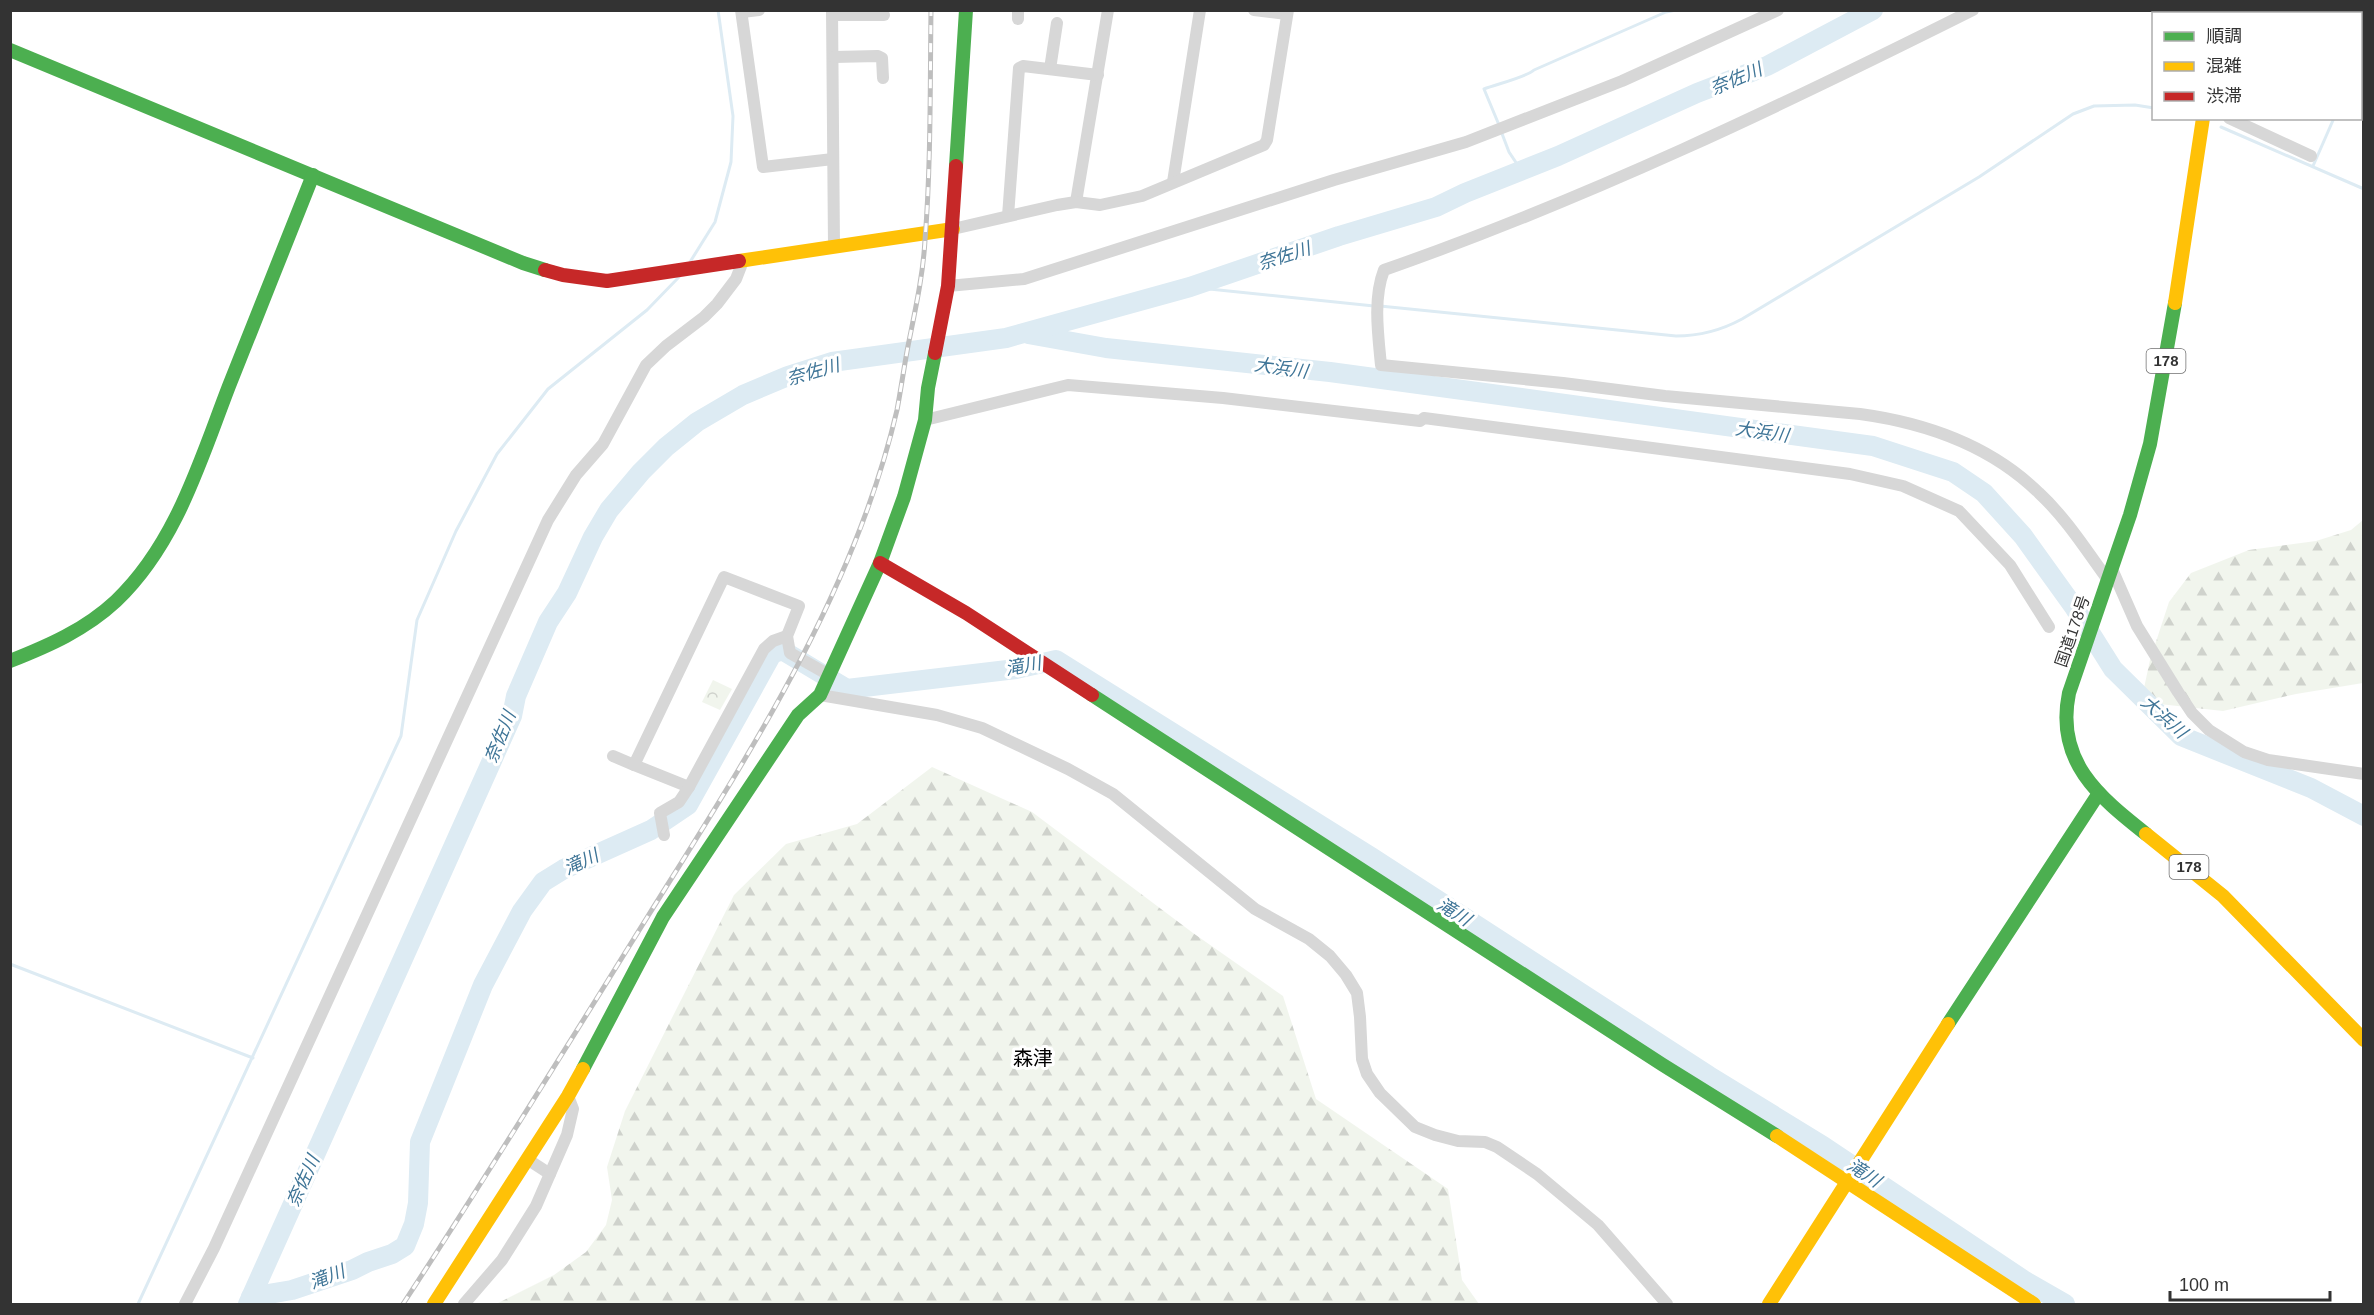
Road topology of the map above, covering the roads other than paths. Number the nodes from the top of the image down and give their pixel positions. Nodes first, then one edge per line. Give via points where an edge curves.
1 (759, 10) edge
2 (966, 10) edge
3 (1108, 10) edge
4 (1200, 10) edge
5 (1254, 10) edge
6 (1778, 10) edge
7 (1973, 10) edge
8 (741, 11) edge
9 (1288, 12) edge
10 (832, 13) edge
11 (884, 15) dead end
12 (1057, 23) dead end
13 (10, 50) edge
14 (834, 57) junction
15 (1050, 69) junction
16 (1098, 75) junction
17 (883, 78) dead end
18 (2203, 120) edge
19 (2233, 120) edge
20 (2311, 156) dead end
21 (832, 159) junction
22 (314, 175) junction
23 (1173, 182) junction
24 (1076, 202) junction
25 (1008, 216) junction
26 (953, 230) junction
27 (834, 246) junction
28 (743, 261) junction
29 (948, 286) junction
30 (925, 420) junction
31 (880, 563) junction
32 (2110, 574) junction
33 (2049, 627) dead end
34 (788, 636) junction
35 (10, 661) edge
36 (829, 675) junction
37 (820, 695) junction
38 (613, 756) dead end
39 (634, 765) junction
40 (2364, 774) edge
41 (689, 787) junction
42 (2099, 794) junction
43 (664, 835) dead end
44 (2364, 1040) edge
45 (568, 1096) junction
46 (527, 1160) junction
47 (550, 1174) junction
48 (1848, 1183) junction
49 (185, 1305) edge
50 (434, 1305) edge
51 (464, 1305) edge
52 (1667, 1305) edge
53 (1769, 1305) edge
54 (2034, 1305) edge

1 - 8 street
2 - 26 main road
3 - 16 street
4 - 23 street
5 - 9 street
6 - 29 street via 1622,81 1466,142 1024,279
7 - 32 street via 1708,138 1514,221 1384,270 1379,283 1381,365 1860,414 1912,423 1956,438 2002,463 2039,493
8 - 21 street via 763,167
9 - 23 street via 1264,145
10 - 11 street
10 - 14 street
12 - 15 street
13 - 22 main road
14 - 17 street via 878,56 882,58
14 - 21 street
15 - 16 street
15 - 25 street via 1019,68
16 - 24 street
18 - 32 main road, 国道178号 / 178 via 2155,420 2138,491
19 - 20 street
21 - 27 street
22 - 28 main road via 523,263 563,275 607,282
22 - 35 main road via 184,501 159,550 129,588 87,625 65,639
23 - 24 street via 1129,200 1100,205
24 - 25 street
25 - 26 street
26 - 27 main road
26 - 29 main road
27 - 28 main road
28 - 49 street via 736,279 717,304 646,365 603,444 576,475 548,519
29 - 30 main road
30 - 31 main road via 904,497
30 - 33 street via 1068,385 1420,421 1424,418 1850,474 1903,486 1959,511 2010,565
31 - 36 main road
31 - 48 main road via 966,613
32 - 40 street via 2183,699 2209,730 2244,752 2268,760
32 - 42 main road, 国道178号 / 178 via 2074,674 2065,712 2069,745 2080,771
34 - 36 street via 790,653
34 - 39 street via 799,606 724,577
34 - 41 street via 764,649
36 - 37 main road
37 - 45 main road via 798,715 663,917
37 - 52 street via 926,713 982,728 1113,794 1255,909 1309,939 1330,956 1357,993 1362,1059 1367,1074 1380,1093 1415,1127 1458,1141 1485,1142 1537,1174 1598,1225
38 - 39 street
39 - 41 street
41 - 43 street via 679,802 660,813
42 - 44 main road, 国道178号 / 178 via 2223,896
42 - 48 main road
45 - 46 main road
45 - 47 street via 573,1109 567,1135
46 - 47 street
46 - 50 main road
47 - 51 street via 519,1237
48 - 53 main road
48 - 54 main road

